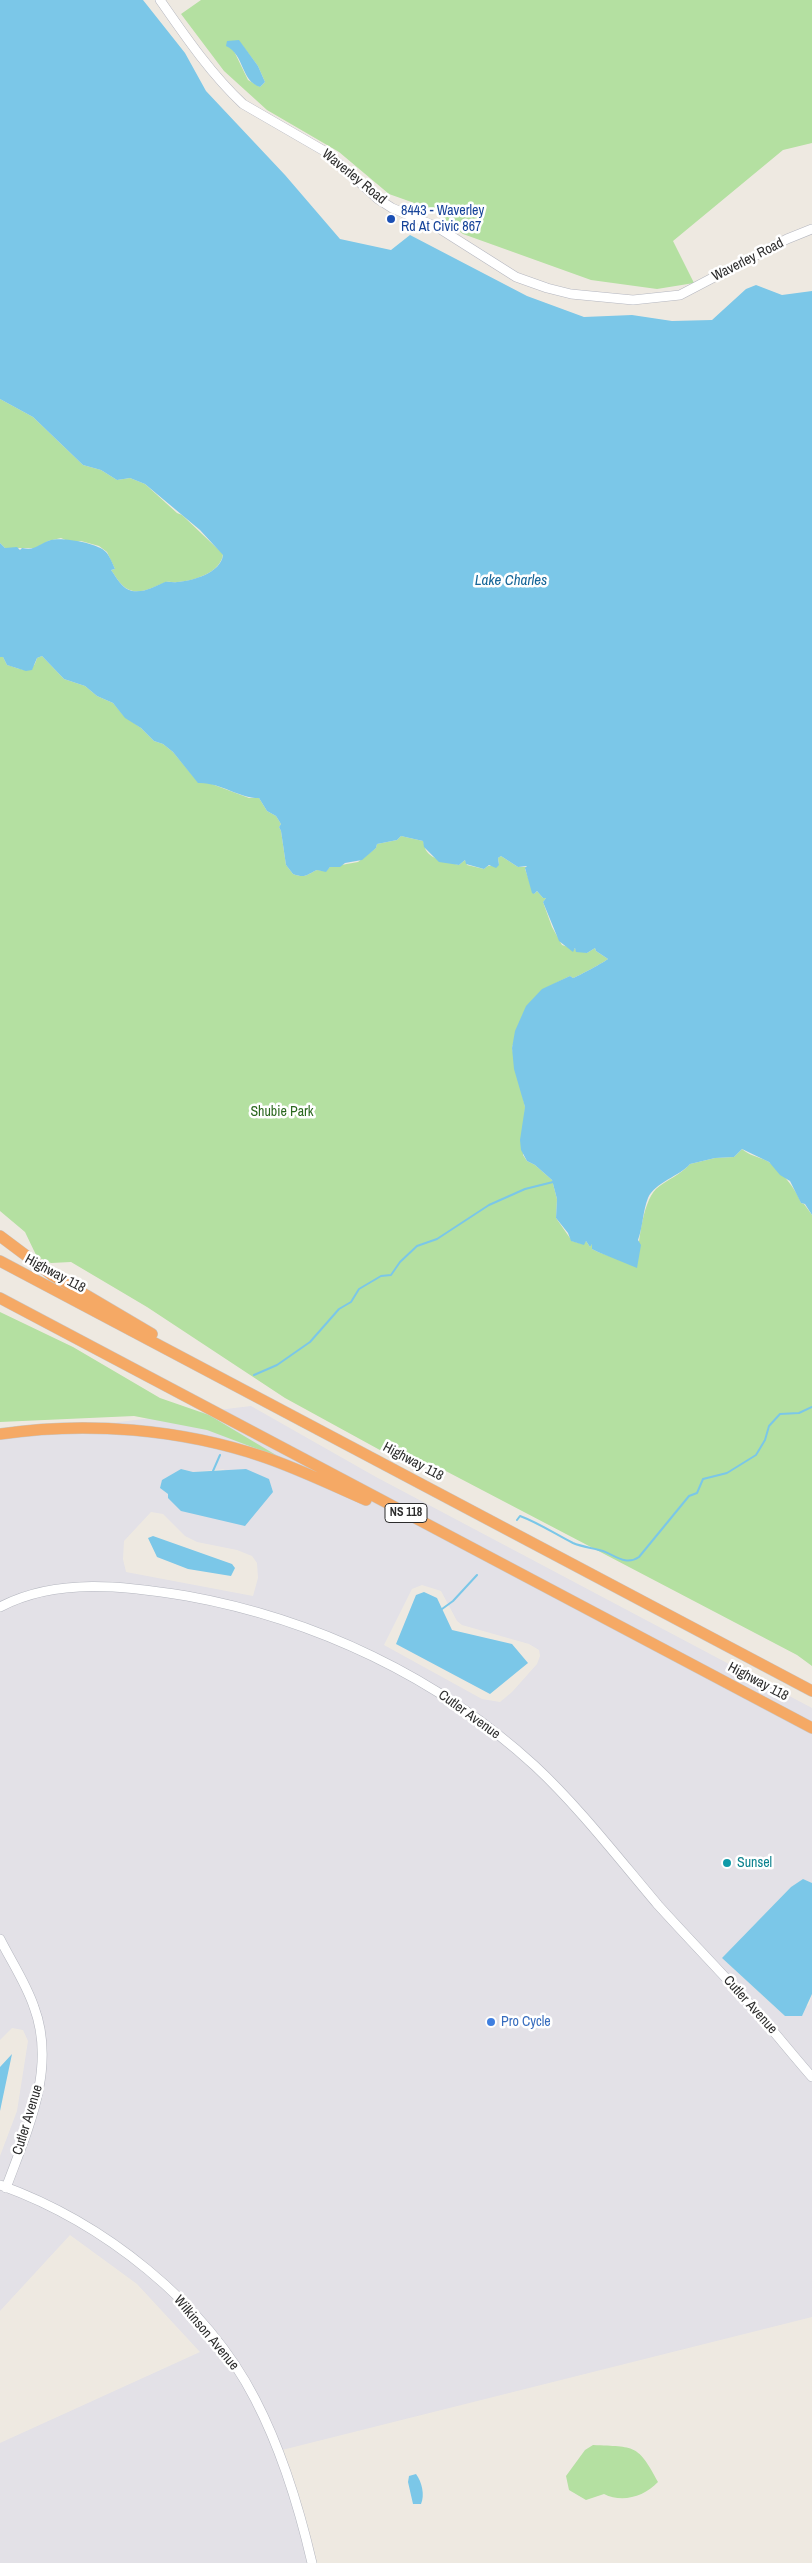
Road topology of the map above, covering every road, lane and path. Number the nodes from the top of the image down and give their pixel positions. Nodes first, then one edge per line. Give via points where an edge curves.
1 (160, 0) edge
2 (812, 229) edge
3 (0, 1236) edge
4 (0, 1261) edge
5 (0, 1298) edge
6 (258, 1398) junction
7 (0, 1434) edge
8 (534, 1582) junction
9 (0, 1607) edge
10 (812, 1691) edge
11 (812, 1728) edge
12 (0, 1939) edge
13 (812, 2077) edge
14 (3, 2186) edge
15 (312, 2563) edge

1 - 2 street, Waverley Road via 243,104 326,152 392,208 437,227 516,277 547,288 571,294 633,300 680,295
3 - 6 highway via 52,1275
4 - 6 highway, Highway 118 / NS 118
5 - 8 highway, Highway 118 / NS 118
6 - 10 highway, Highway 118 / NS 118
7 - 8 highway via 96,1428 178,1436 221,1445 304,1472 401,1515
8 - 11 highway, Highway 118 / NS 118
9 - 13 street, Cutler Avenue via 34,1592 71,1586 164,1592 239,1606 281,1619 349,1645 404,1672 442,1694 536,1767
12 - 14 street, Cutler Avenue via 34,2007 42,2042 42,2072 35,2105
14 - 15 street, Wilkinson Avenue via 93,2231 133,2257 170,2290 217,2342 252,2393 275,2442 295,2496

